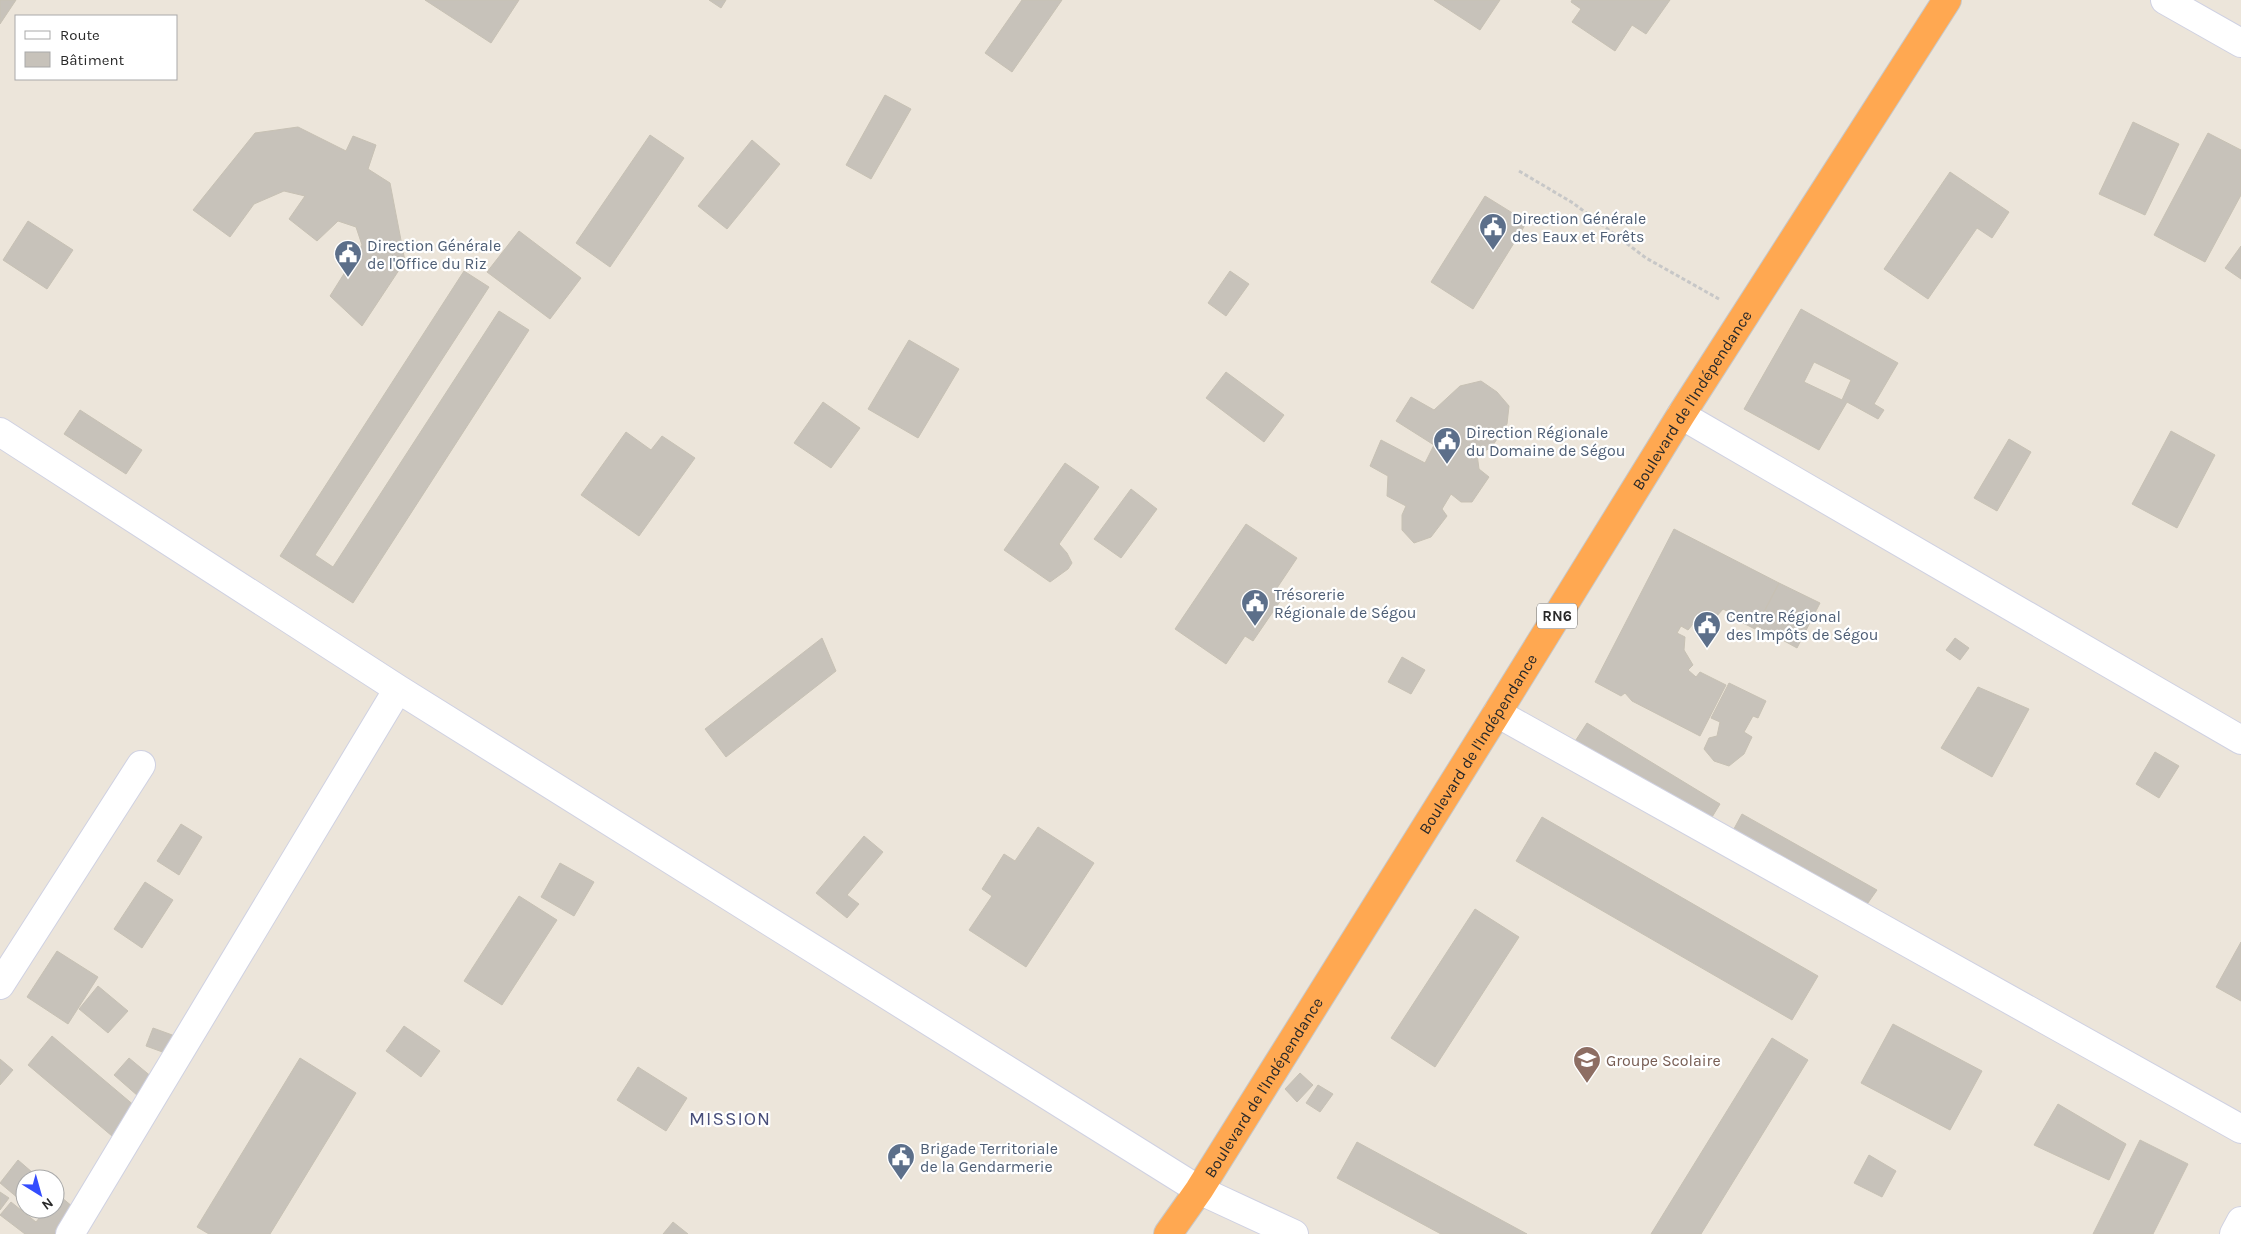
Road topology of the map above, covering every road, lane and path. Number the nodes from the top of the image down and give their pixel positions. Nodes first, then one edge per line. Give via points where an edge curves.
1 (1947, 0) edge
2 (2165, 0) edge
3 (2241, 43) edge
4 (1519, 171) dead end
5 (1746, 314) junction
6 (1681, 415) junction
7 (0, 432) edge
8 (398, 689) junction
9 (1497, 714) junction
10 (2241, 740) edge
11 (141, 765) dead end
12 (0, 985) edge
13 (2241, 1129) edge
14 (1199, 1190) junction
15 (2241, 1221) edge
16 (70, 1234) edge
17 (1168, 1234) edge
18 (1294, 1234) edge
19 (2234, 1234) edge

1 - 5 highway, Boulevard de l'Indépendance / RN6
2 - 3 street
4 - 5 path via 1573,203 1646,258
5 - 6 highway, Boulevard de l'Indépendance / RN6
6 - 9 highway, Boulevard de l'Indépendance / RN6
6 - 10 street
7 - 8 street
8 - 14 street
8 - 16 street
9 - 13 street
9 - 14 highway, Boulevard de l'Indépendance / RN6
11 - 12 street
14 - 17 highway, Boulevard de l'Indépendance / RN6
14 - 18 street
15 - 19 street

